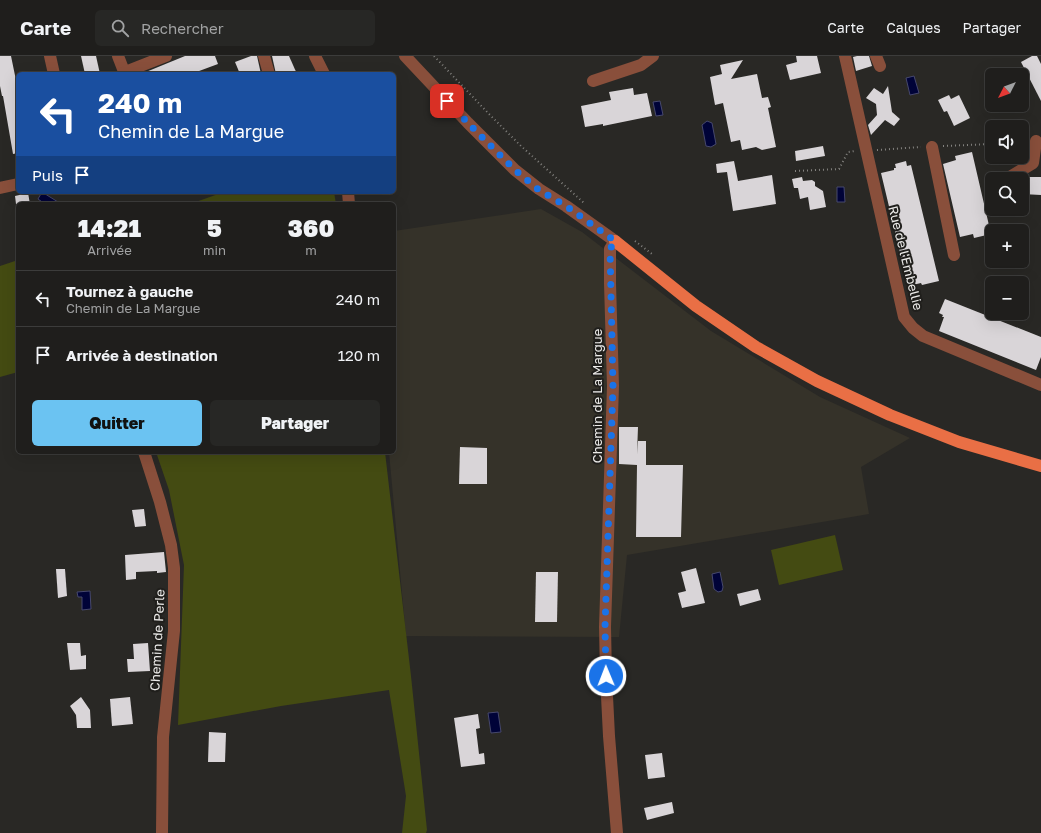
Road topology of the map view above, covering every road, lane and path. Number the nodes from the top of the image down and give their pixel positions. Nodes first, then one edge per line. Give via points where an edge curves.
1 (50, 56) edge
2 (118, 56) edge
3 (166, 56) edge
4 (264, 56) edge
5 (316, 56) edge
6 (405, 56) edge
7 (434, 56) edge
8 (654, 56) edge
9 (845, 56) edge
10 (54, 72) edge
11 (125, 72) edge
12 (127, 72) edge
13 (269, 72) edge
14 (323, 72) edge
15 (593, 81) dead end
16 (1036, 141) dead end
17 (932, 147) dead end
18 (866, 151) junction
19 (795, 171) dead end
20 (1018, 172) edge
21 (16, 184) edge
22 (0, 188) edge
23 (588, 206) dead end
24 (633, 239) dead end
25 (615, 241) junction
26 (652, 254) dead end
27 (954, 255) dead end
28 (1041, 385) edge
29 (145, 454) edge
30 (1041, 466) edge
31 (162, 833) edge
32 (617, 833) edge

1 - 10 street
2 - 11 street
3 - 12 street
4 - 13 street
5 - 14 street
6 - 25 street via 515,170 539,190
7 - 23 path via 510,136
8 - 15 street via 640,65
9 - 18 street, Rue de l'Embellie
16 - 20 street via 1033,163
17 - 27 street
18 - 19 path via 848,152 839,169
18 - 28 street, Rue de l'Embellie via 904,316 923,336
21 - 22 street
24 - 26 path
25 - 30 main road via 696,306 756,346 817,381 890,415 959,442
25 - 32 street, Chemin de La Margue via 610,249 613,386 605,627 609,736
29 - 31 street, Chemin de Perle via 160,502 174,568 174,631 163,737

